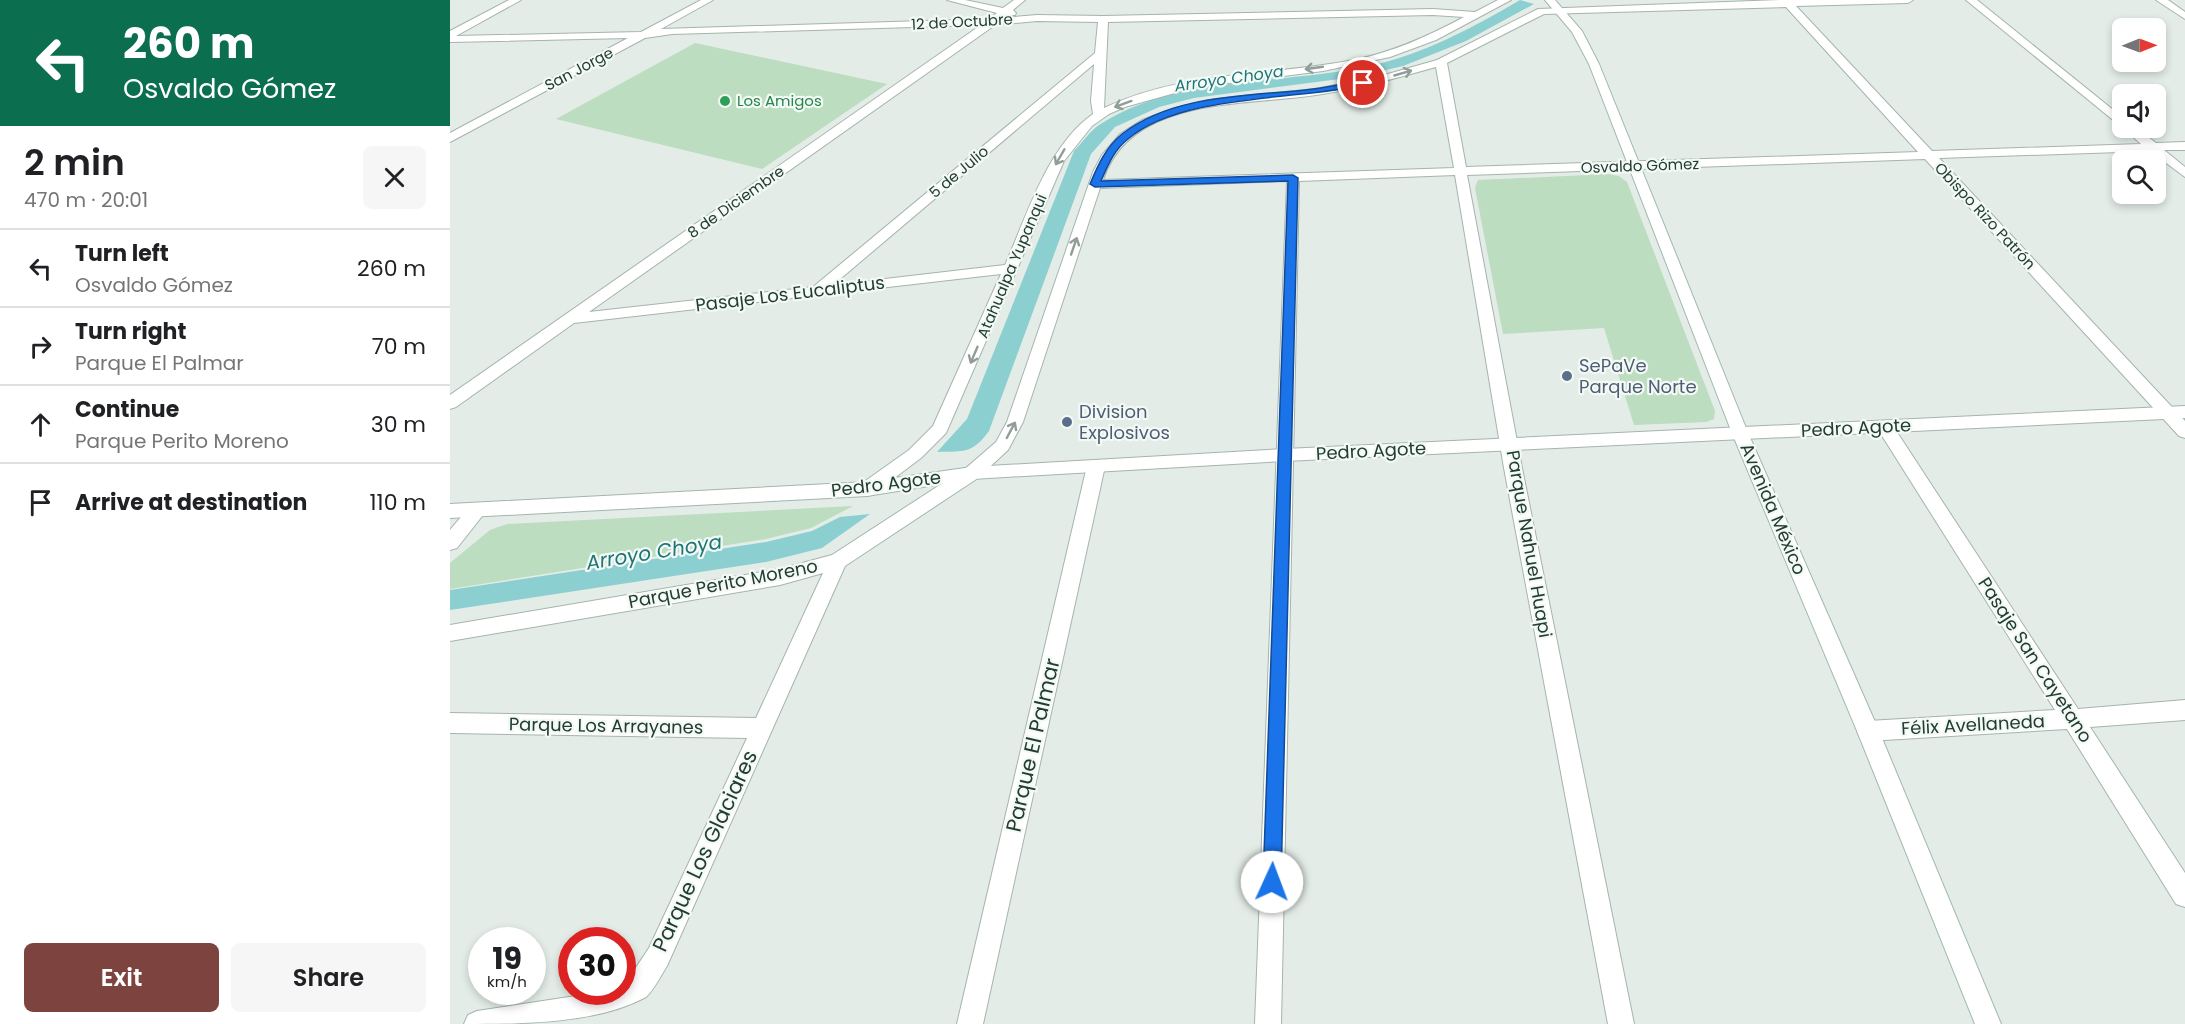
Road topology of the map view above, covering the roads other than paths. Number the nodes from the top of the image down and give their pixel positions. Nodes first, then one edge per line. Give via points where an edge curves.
1 (516, 0) edge
2 (708, 0) edge
3 (952, 0) edge
4 (1020, 0) edge
5 (1506, 0) edge
6 (1908, 0) edge
7 (1971, 0) edge
8 (2161, 0) edge
9 (1786, 2) edge
10 (1554, 5) edge
11 (1004, 11) junction
12 (1475, 15) junction
13 (2185, 16) edge
14 (1036, 18) junction
15 (1103, 19) junction
16 (992, 22) junction
17 (642, 35) junction
18 (450, 37) edge
19 (1100, 54) junction
20 (1441, 62) junction
21 (1099, 114) junction
22 (2112, 114) edge
23 (450, 138) edge
24 (2142, 138) edge
25 (2185, 146) edge
26 (2154, 147) junction
27 (1929, 155) junction
28 (1635, 166) junction
29 (1461, 172) junction
30 (2185, 172) edge
31 (1293, 178) junction
32 (1095, 184) junction
33 (1010, 269) junction
34 (817, 291) junction
35 (570, 319) junction
36 (450, 403) edge
37 (2185, 412) edge
38 (2167, 413) junction
39 (1884, 427) junction
40 (2185, 432) edge
41 (1740, 433) junction
42 (1510, 444) junction
43 (1285, 455) junction
44 (1096, 466) junction
45 (972, 473) junction
46 (867, 489) junction
47 (477, 510) junction
48 (450, 511) edge
49 (450, 543) edge
50 (838, 561) junction
51 (450, 633) edge
52 (2185, 710) edge
53 (2073, 719) junction
54 (450, 723) edge
55 (762, 728) junction
56 (1868, 730) junction
57 (2185, 895) edge
58 (477, 1024) edge
59 (970, 1024) edge
60 (1268, 1024) edge
61 (1621, 1024) edge
62 (1988, 1024) edge

1 - 18 street
2 - 17 street, San Jorge
3 - 11 street
4 - 11 street, 8 de Diciembre
5 - 12 street
6 - 9 street
7 - 22 street
8 - 13 street
9 - 10 street
9 - 27 street, Obispo Rizo Patrón
10 - 20 street
10 - 28 street, Avenida México via 1586,46
11 - 14 street
11 - 16 street, 8 de Diciembre
12 - 15 street, 12 de Octubre via 1433,12
12 -> 21 street via 1421,43 1384,56 1184,85
14 - 15 street, 12 de Octubre
14 - 16 street, 12 de Octubre
15 - 19 street
16 - 17 street, 12 de Octubre
16 - 35 street, 8 de Diciembre
17 - 18 street, 12 de Octubre
17 - 23 street, San Jorge
19 - 21 street
19 - 34 street, 5 de Julio
20 - 29 street, Parque Nahuel Huapi
32 -> 20 street via 1106,158 1124,137 1179,110 1215,102 1315,92
21 -> 33 street, Atahualpa Yupanqui via 1070,142 1058,160
24 - 26 street
25 - 26 street, Osvaldo Gómez
26 - 27 street, Osvaldo Gómez
26 - 30 street
27 - 28 street, Osvaldo Gómez
27 - 38 street, Obispo Rizo Patrón
28 - 29 street, Osvaldo Gómez
28 - 41 street, Avenida México
29 - 31 street, Osvaldo Gómez
29 - 42 street, Parque Nahuel Huapi
31 - 32 street, Osvaldo Gómez
31 - 43 street
45 -> 32 street via 1002,446 1015,422
33 - 34 street, Pasaje Los Eucaliptus
33 -> 46 street, Atahualpa Yupanqui via 940,429 915,454
34 - 35 street, Pasaje Los Eucaliptus
35 - 36 street, 8 de Diciembre
37 - 38 street, Pedro Agote
38 - 39 street, Pedro Agote
38 - 40 street, Obispo Rizo Patrón
39 - 41 street, Pedro Agote
39 - 53 street, Pasaje San Cayetano
41 - 42 street, Pedro Agote
41 - 56 street, Avenida México
42 - 43 street, Pedro Agote
42 - 61 street, Parque Nahuel Huapi
43 - 44 street, Pedro Agote
43 - 60 street
44 - 45 street, Pedro Agote
44 - 59 street, Parque El Palmar
45 - 46 street, Pedro Agote
45 - 50 street, Parque Perito Moreno
46 - 47 street, Pedro Agote
47 - 48 street, Pedro Agote
47 - 49 street
50 - 51 street, Parque Perito Moreno via 780,577
50 - 55 street, Parque Los Glaciares
52 - 53 street, Félix Avellaneda
53 - 56 street, Félix Avellaneda
53 - 57 street, Pasaje San Cayetano
54 - 55 street, Parque Los Arrayanes
55 - 58 street, Parque Los Glaciares via 658,957 638,987 603,1005
56 - 62 street, Avenida México

